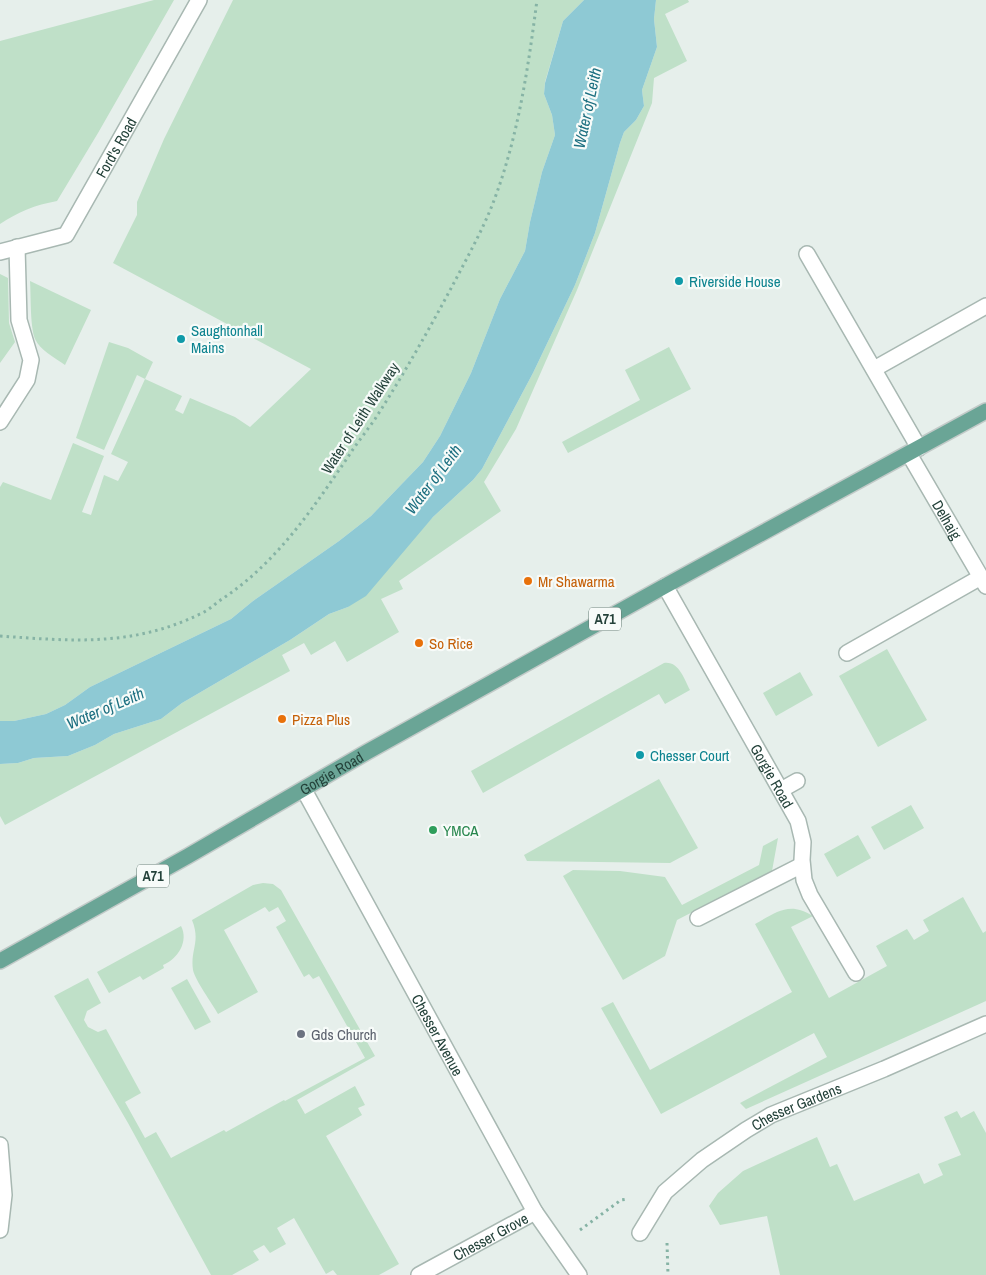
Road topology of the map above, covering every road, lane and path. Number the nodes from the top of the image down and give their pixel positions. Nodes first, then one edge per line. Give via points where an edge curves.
1 (199, 0) edge
2 (538, 0) edge
3 (17, 247) junction
4 (0, 252) edge
5 (807, 254) dead end
6 (986, 306) edge
7 (874, 370) junction
8 (986, 411) edge
9 (0, 422) edge
10 (914, 451) junction
11 (983, 581) edge
12 (665, 586) junction
13 (0, 636) edge
14 (847, 654) dead end
15 (796, 781) dead end
16 (304, 790) junction
17 (781, 790) junction
18 (802, 865) junction
19 (698, 918) dead end
20 (0, 961) edge
21 (856, 972) dead end
22 (986, 1024) edge
23 (0, 1145) edge
24 (535, 1212) junction
25 (0, 1230) edge
26 (640, 1234) dead end
27 (419, 1275) edge
28 (579, 1275) edge

1 - 3 street, Ford's Road via 66,235
2 - 13 path, Water of Leith Walkway via 525,90 511,150 492,205 473,246 422,343 374,420 327,489 281,548 238,589 202,613 168,628 109,640
3 - 4 street, Ford's Road
3 - 9 street via 19,320 31,360 27,380
5 - 7 street, Delhaig
6 - 7 street
7 - 10 street, Delhaig
8 - 10 main road, Gorgie Road / A71
10 - 11 street, Delhaig
10 - 12 main road, Gorgie Road / A71
11 - 14 street
12 - 16 main road, Gorgie Road / A71
12 - 17 street, Gorgie Road
15 - 17 street
16 - 20 main road, Gorgie Road / A71
16 - 24 street, Chesser Avenue
17 - 18 street, Gorgie Road via 798,820 803,842
18 - 19 street
18 - 21 street, Gorgie Road via 810,895 836,948
22 - 26 street, Chesser Gardens via 771,1115 746,1130 702,1160 665,1192
23 - 25 street via 4,1195
24 - 27 street, Chesser Grove
24 - 28 street, Chesser Avenue

